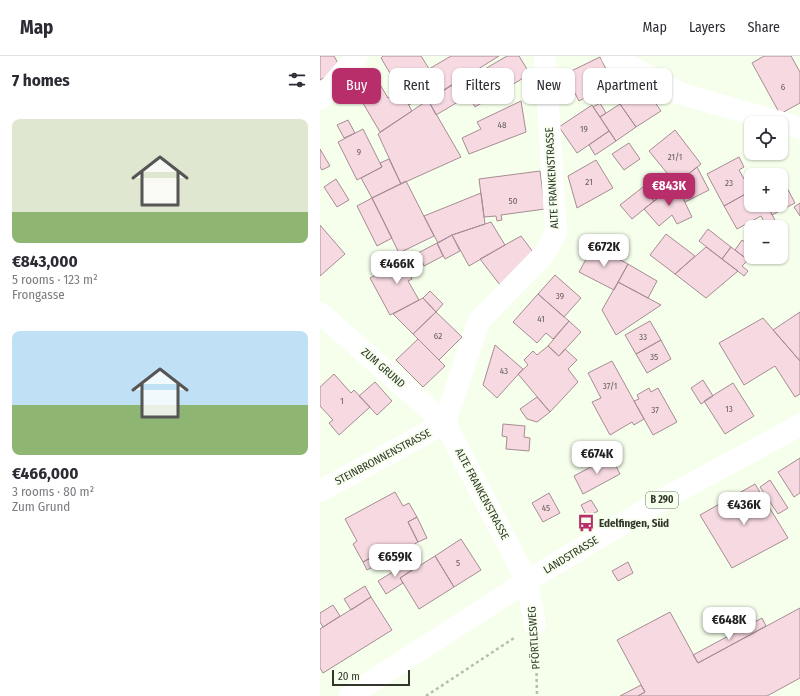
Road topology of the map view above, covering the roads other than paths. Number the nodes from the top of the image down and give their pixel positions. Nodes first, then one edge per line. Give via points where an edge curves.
1 (357, 56) edge
2 (545, 56) edge
3 (612, 56) edge
4 (320, 99) edge
5 (800, 128) edge
6 (320, 313) edge
7 (445, 423) junction
8 (800, 425) edge
9 (320, 491) edge
10 (527, 581) junction
11 (535, 625) road end
12 (349, 696) edge

1 - 4 street
2 - 7 street, ALTE FRANKENSTRASSE via 556,232 545,253 479,321
3 - 5 street via 679,93
6 - 7 street, ZUM GRUND
7 - 9 street, STEINBRONNENSTRASSE
7 - 10 street, ALTE FRANKENSTRASSE
8 - 10 street, LANDSTRASSE / B 290 via 662,500
10 - 11 street, PFÖRTLESWEG
10 - 12 street, LANDSTRASSE / B 290

